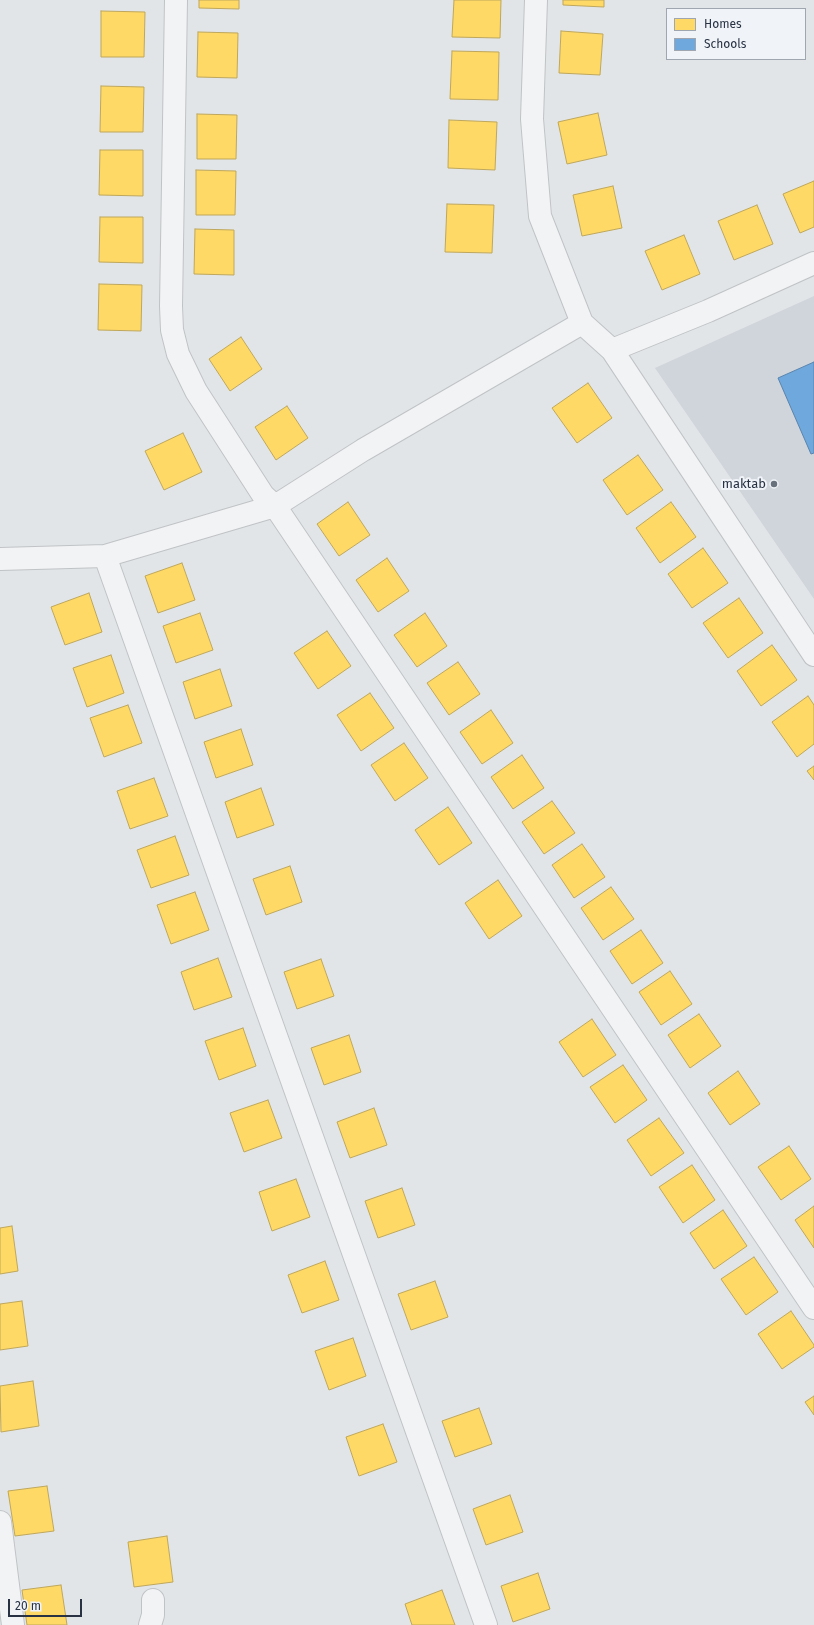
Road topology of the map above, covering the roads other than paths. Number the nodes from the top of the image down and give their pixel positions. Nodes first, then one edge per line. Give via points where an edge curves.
1 (176, 0) edge
2 (536, 0) edge
3 (814, 264) edge
4 (582, 323) junction
5 (612, 350) junction
6 (275, 506) junction
7 (105, 556) junction
8 (0, 559) edge
9 (814, 655) edge
10 (814, 1308) edge
11 (0, 1522) edge
12 (152, 1600) dead end
13 (14, 1625) edge
14 (150, 1625) edge
15 (486, 1625) edge

1 - 6 lane via 172,330 178,354 196,391 263,495
2 - 4 lane via 532,119 540,216
3 - 5 lane
4 - 5 lane
4 - 6 lane via 397,430
5 - 9 lane
6 - 7 lane
6 - 10 lane
7 - 8 lane
7 - 15 lane
11 - 13 lane
12 - 14 lane via 153,1615

